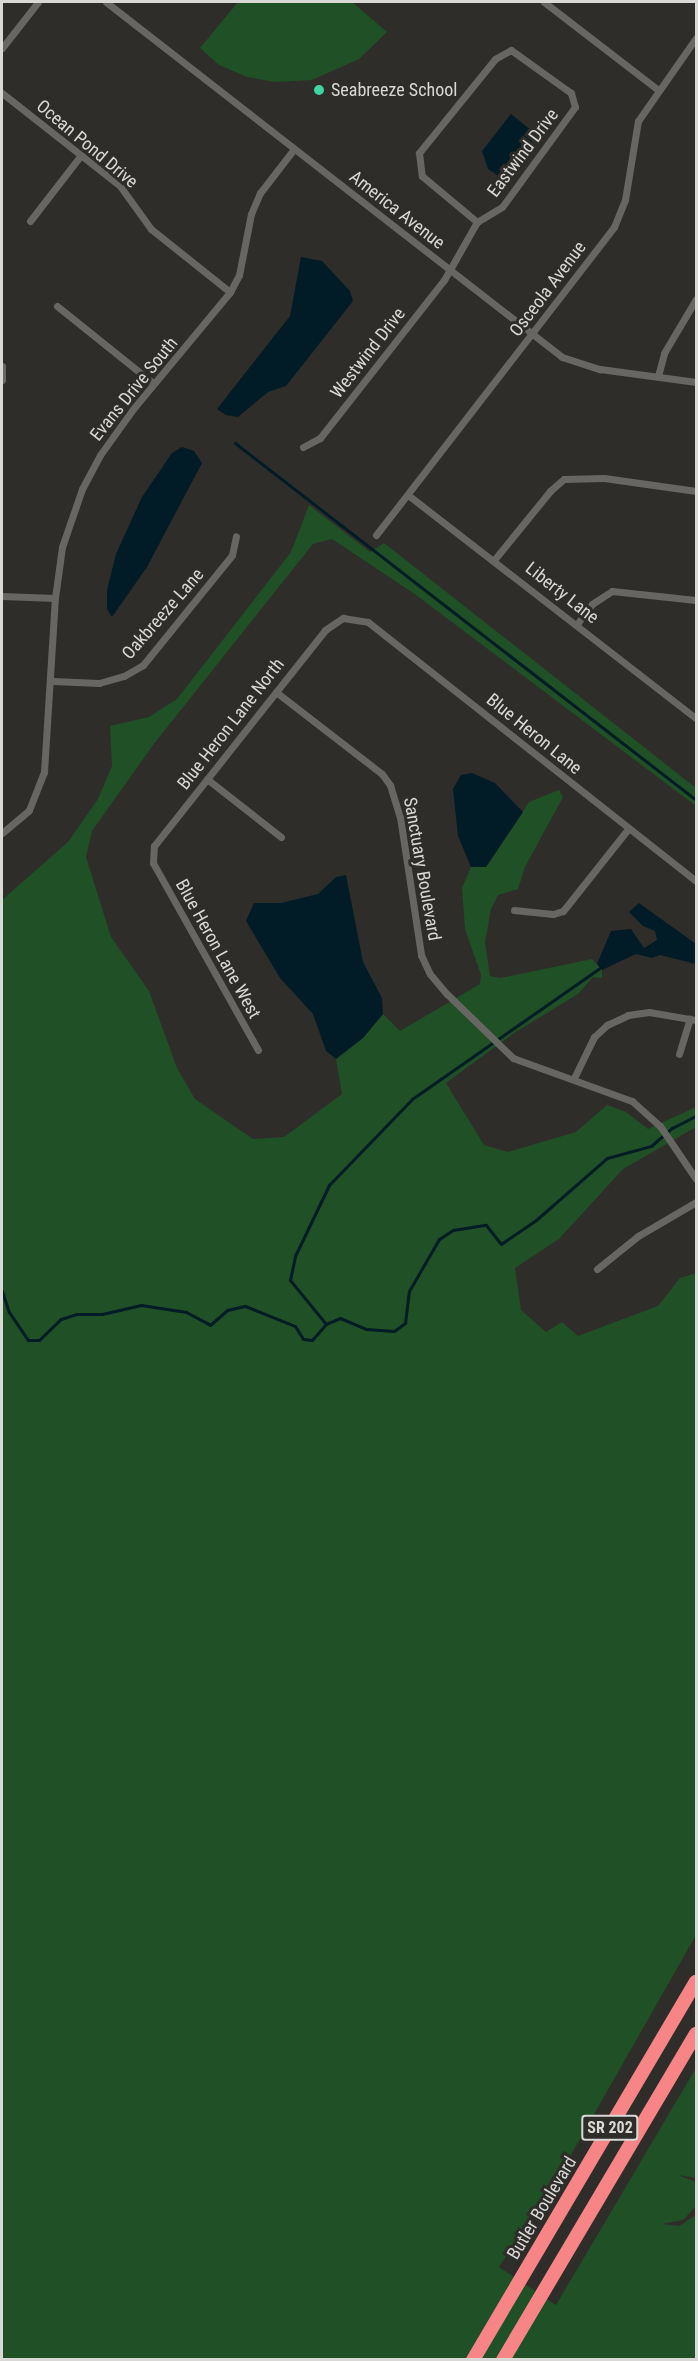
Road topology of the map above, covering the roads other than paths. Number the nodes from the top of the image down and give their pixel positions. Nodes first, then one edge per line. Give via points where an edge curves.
1 (39, 2) edge
2 (106, 2) edge
3 (544, 2) edge
4 (695, 44) edge
5 (2, 48) edge
6 (657, 89) junction
7 (2, 93) edge
8 (294, 149) junction
9 (81, 155) junction
10 (30, 221) dead end
11 (477, 222) junction
12 (448, 269) junction
13 (230, 292) junction
14 (696, 298) edge
15 (57, 306) dead end
16 (532, 336) junction
17 (2, 366) edge
18 (657, 376) junction
19 (2, 380) edge
20 (696, 382) edge
21 (153, 383) junction
22 (303, 447) dead end
23 (696, 491) edge
24 (408, 495) junction
25 (376, 535) dead end
26 (236, 536) dead end
27 (494, 560) junction
28 (2, 596) edge
29 (55, 598) junction
30 (696, 600) edge
31 (349, 619) joint
32 (578, 624) junction
33 (53, 681) junction
34 (276, 692) junction
35 (696, 718) edge
36 (207, 779) junction
37 (628, 829) junction
38 (2, 833) edge
39 (281, 837) dead end
40 (153, 863) joint
41 (696, 881) edge
42 (514, 910) dead end
43 (693, 1019) edge
44 (258, 1050) dead end
45 (678, 1054) dead end
46 (574, 1078) junction
47 (696, 1179) edge
48 (696, 1202) edge
49 (597, 1269) dead end
50 (696, 1982) edge
51 (696, 2034) edge
52 (473, 2360) edge
53 (503, 2360) edge

1 - 5 street
2 - 8 street, America Avenue
3 - 6 street
4 - 6 street, Osceola Avenue
6 - 16 street, Osceola Avenue via 638,121 626,200 614,226
7 - 9 street, Ocean Pond Drive
8 - 12 street, America Avenue
8 - 13 street, Evans Drive South via 260,193 251,214 239,275
9 - 10 street
9 - 13 street, Ocean Pond Drive via 129,195 151,229
11 - 11 street, Eastwind Drive via 422,176 419,153 502,52 520,52 570,93 575,107 502,207
11 - 12 street, Eastwind Drive
12 - 16 street, America Avenue
12 - 22 street, Westwind Drive via 444,280 320,438
13 - 21 street, Evans Drive South via 188,347
14 - 18 street via 669,344
15 - 21 street
16 - 18 street, America Avenue via 575,364
16 - 24 street, Osceola Avenue
17 - 19 street
18 - 20 street, America Avenue
21 - 29 street, Evans Drive South via 100,455 82,489 62,547
23 - 27 street via 604,478 564,479
24 - 25 street, Osceola Avenue
24 - 27 street, Liberty Lane
26 - 33 street, Oakbreeze Lane via 237,549 142,665 124,676 99,683
27 - 32 street, Liberty Lane
28 - 29 street
29 - 33 street, Evans Drive South
30 - 32 street via 612,591 592,604
31 - 34 street, Blue Heron Lane North via 333,622
31 - 37 street, Blue Heron Lane via 368,622
32 - 35 street, Liberty Lane
33 - 38 street, Evans Drive South via 48,748 39,794 29,810
34 - 36 street, Blue Heron Lane North
34 - 46 street, Sanctuary Boulevard via 382,774 390,785 400,817 421,956 430,974 501,1051
36 - 39 street
36 - 40 street, Blue Heron Lane North via 154,846
37 - 41 street, Blue Heron Lane
37 - 42 street via 563,910 552,914
40 - 44 street, Blue Heron Lane West
43 - 45 street
43 - 46 street via 650,1012 628,1015 607,1025 594,1037
46 - 47 street, Sanctuary Boulevard via 633,1101 660,1126
48 - 49 street via 638,1236
50 - 52 highway, Butler Boulevard / SR 202
51 - 53 highway, SR 202

